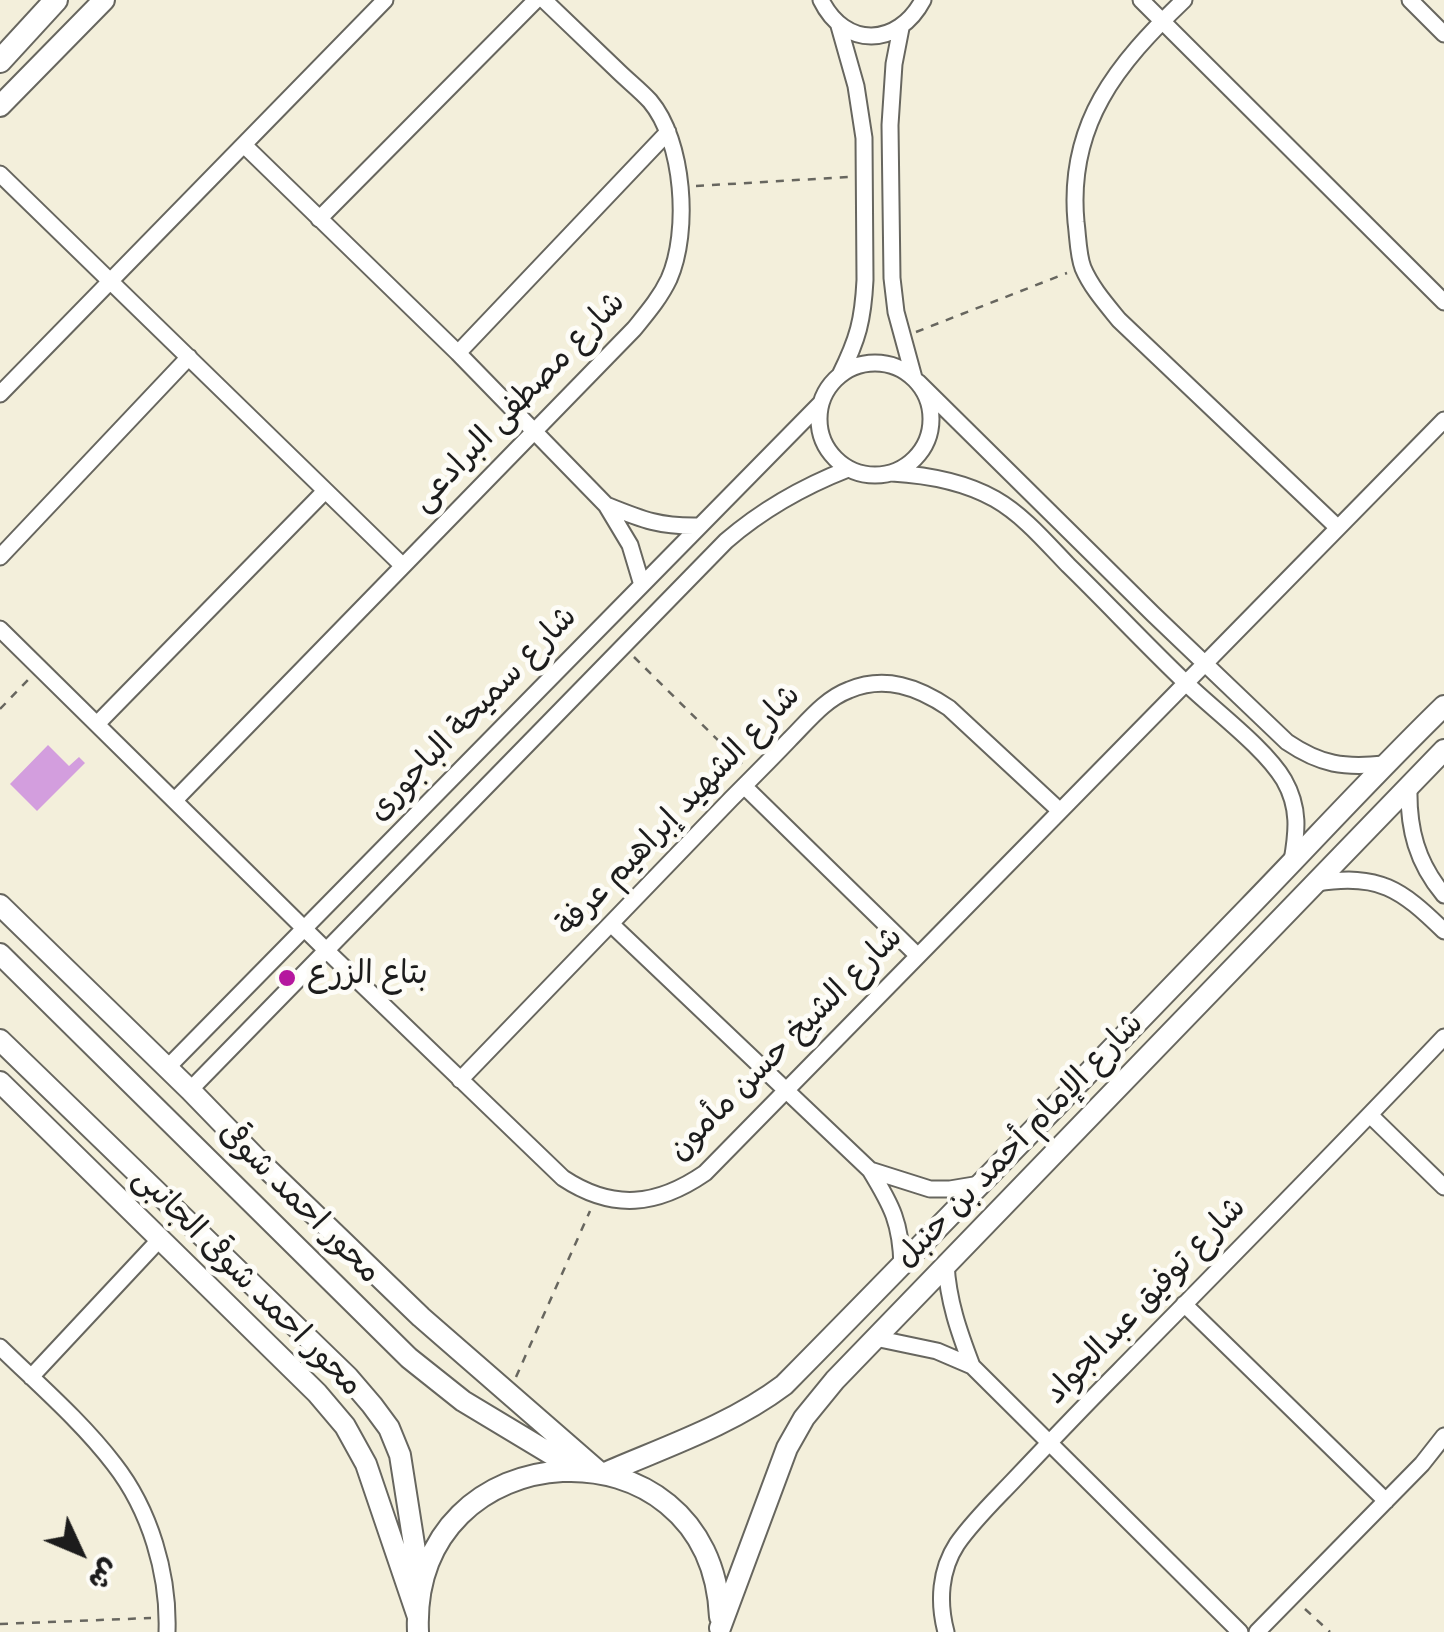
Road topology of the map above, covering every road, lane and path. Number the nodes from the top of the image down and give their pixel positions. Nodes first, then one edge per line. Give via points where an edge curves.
1 (56, 0) edge
2 (104, 0) edge
3 (384, 0) edge
4 (536, 0) edge
5 (544, 0) edge
6 (923, 0) edge
7 (1141, 0) edge
8 (1184, 0) edge
9 (1410, 0) edge
10 (826, 10) edge
11 (1162, 21) junction
12 (901, 28) junction
13 (1444, 34) edge
14 (0, 61) edge
15 (0, 106) edge
16 (668, 132) junction
17 (244, 146) junction
18 (1, 172) edge
19 (864, 176) junction
20 (679, 186) junction
21 (318, 218) junction
22 (1082, 267) junction
23 (111, 281) junction
24 (1444, 302) edge
25 (902, 338) junction
26 (458, 353) junction
27 (189, 357) junction
28 (840, 375) junction
29 (916, 380) junction
30 (0, 394) edge
31 (821, 402) junction
32 (1444, 420) edge
33 (535, 431) junction
34 (848, 469) junction
35 (892, 473) junction
36 (325, 491) junction
37 (606, 505) junction
38 (700, 526) junction
39 (1337, 527) junction
40 (0, 557) edge
41 (403, 566) junction
42 (642, 585) junction
43 (0, 629) edge
44 (624, 646) junction
45 (1205, 664) junction
46 (40, 669) junction
47 (1186, 683) junction
48 (1444, 706) edge
49 (0, 708) edge
50 (97, 724) junction
51 (1444, 750) edge
52 (1384, 764) junction
53 (749, 781) junction
54 (1409, 787) junction
55 (175, 800) junction
56 (1060, 811) junction
57 (1292, 864) junction
58 (1317, 883) junction
59 (1444, 895) edge
60 (0, 904) edge
61 (611, 924) junction
62 (304, 928) junction
63 (1444, 930) edge
64 (326, 950) junction
65 (0, 954) edge
66 (918, 956) junction
67 (1444, 1037) edge
68 (0, 1040) edge
69 (168, 1068) junction
70 (460, 1080) junction
71 (0, 1082) edge
72 (190, 1090) junction
73 (786, 1090) junction
74 (1370, 1115) junction
75 (870, 1170) junction
76 (987, 1177) junction
77 (1444, 1187) edge
78 (1017, 1192) junction
79 (596, 1196) junction
80 (160, 1239) junction
81 (946, 1264) junction
82 (902, 1266) junction
83 (1184, 1304) junction
84 (875, 1338) junction
85 (0, 1347) edge
86 (972, 1366) junction
87 (31, 1377) junction
88 (509, 1392) junction
89 (1444, 1436) edge
90 (1048, 1443) junction
91 (576, 1469) junction
92 (602, 1472) junction
93 (1386, 1501) junction
94 (421, 1589) junction
95 (1293, 1598) junction
96 (0, 1624) edge
97 (167, 1625) edge
98 (418, 1628) edge
99 (720, 1630) edge
100 (946, 1632) edge
101 (1240, 1632) edge
102 (1257, 1632) edge
103 (1330, 1632) edge

1 - 14 main road
2 - 15 street
3 - 17 street
4 - 21 street
5 - 16 street, شارع مصطفى البرادعى via 652,103
6 - 12 street
7 - 11 street
8 - 11 street
9 - 13 street
10 - 12 street via 854,33
10 - 19 street via 861,112
11 - 22 street via 1097,104 1084,133 1075,206
11 - 24 street
12 - 25 street via 890,124 892,278
16 - 20 street, شارع مصطفى البرادعى
16 - 26 street
17 - 21 street
17 - 23 street
18 - 23 street
19 - 20 path
19 - 28 street via 864,303
20 - 33 street, شارع مصطفى البرادعى via 678,250 654,306
21 - 26 street
22 - 25 path
22 - 39 street via 1119,320
23 - 27 street
23 - 30 street
25 - 29 street
26 - 33 street
27 - 36 street
27 - 40 street
28 - 29 street via 878,362
28 - 31 street
29 - 35 street via 932,423 926,445
29 - 45 street
31 - 34 street via 823,441
31 - 38 street, شارع سميحة الباجورى
32 - 39 street, شارع الشيخ حسن مأمون
33 - 37 street
33 - 41 street, شارع مصطفى البرادعى
34 - 35 street
34 - 44 street, شارع سميحة الباجورى via 748,522
35 - 47 street via 926,475 994,498 1026,521
36 - 41 street
36 - 50 street
37 - 38 street via 662,526
37 - 42 street via 630,545
38 - 42 street, شارع سميحة الباجورى
39 - 45 street, شارع الشيخ حسن مأمون
41 - 55 street, شارع مصطفى البرادعى
42 - 62 street, شارع سميحة الباجورى
43 - 46 street, شارع الشيخ حسن مأمون
44 - 53 path
44 - 64 street, شارع سميحة الباجورى
45 - 47 street, شارع الشيخ حسن مأمون
45 - 52 street via 1306,755 1331,764
46 - 49 path
46 - 50 street, شارع الشيخ حسن مأمون
47 - 56 street, شارع الشيخ حسن مأمون
47 - 57 street via 1283,778 1296,810
48 - 52 street, شارع الإمام أحمد بن حنبل
50 - 55 street, شارع الشيخ حسن مأمون
51 - 54 street, شارع الإمام أحمد بن حنبل
52 - 57 street, شارع الإمام أحمد بن حنبل
53 - 56 street, شارع الشهيد إبراهيم عرفة via 825,704 866,684 897,684 949,708
53 - 61 street, شارع الشهيد إبراهيم عرفة
53 - 66 street
54 - 58 street, شارع الإمام أحمد بن حنبل
54 - 59 street via 1413,840
55 - 62 street, شارع الشيخ حسن مأمون
56 - 66 street, شارع الشيخ حسن مأمون
57 - 76 street, شارع الإمام أحمد بن حنبل
58 - 63 street via 1382,884
58 - 78 street, شارع الإمام أحمد بن حنبل
60 - 69 street
61 - 70 street, شارع الشهيد إبراهيم عرفة
61 - 73 street
62 - 64 street, شارع الشيخ حسن مأمون
62 - 69 street, شارع سميحة الباجورى
64 - 70 street, شارع الشيخ حسن مأمون
64 - 72 street, شارع سميحة الباجورى
65 - 91 street, محور احمد شوقى via 409,1358 464,1401
66 - 73 street, شارع الشيخ حسن مأمون
67 - 74 street, شارع توفيق عبدالجواد
68 - 94 street via 372,1405 400,1455
69 - 72 street
70 - 79 street, شارع الشيخ حسن مأمون via 562,1178
71 - 80 street, محور احمد شوقى الجانبى
72 - 88 street via 382,1280
73 - 75 street
73 - 79 street, شارع الشيخ حسن مأمون via 706,1173 681,1189 654,1199
74 - 77 street
74 - 83 street, شارع توفيق عبدالجواد
75 - 76 street via 930,1188
75 - 82 street via 897,1220
76 - 78 street
76 - 82 street, شارع الإمام أحمد بن حنبل
78 - 81 street, شارع الإمام أحمد بن حنبل
79 - 88 path
80 - 87 street
80 - 98 street, محور احمد شوقى الجانبى via 344,1426 366,1464
81 - 84 street, شارع الإمام أحمد بن حنبل
81 - 86 street via 947,1290
82 - 92 street, شارع الإمام أحمد بن حنبل via 763,1400
83 - 90 street, شارع توفيق عبدالجواد
83 - 93 street
84 - 86 street
84 - 99 street, شارع الإمام أحمد بن حنبل via 804,1418 787,1448
85 - 87 street
86 - 90 street
87 - 97 street via 115,1465 143,1512 160,1563
88 - 92 street
89 - 93 street
90 - 100 street, شارع توفيق عبدالجواد via 955,1547 941,1592
90 - 101 street
91 - 92 street
91 - 94 street via 540,1472 476,1501 432,1556
92 - 99 street via 659,1498 699,1542 719,1598
93 - 95 street
94 - 98 street
95 - 102 street
95 - 103 path
96 - 97 path

